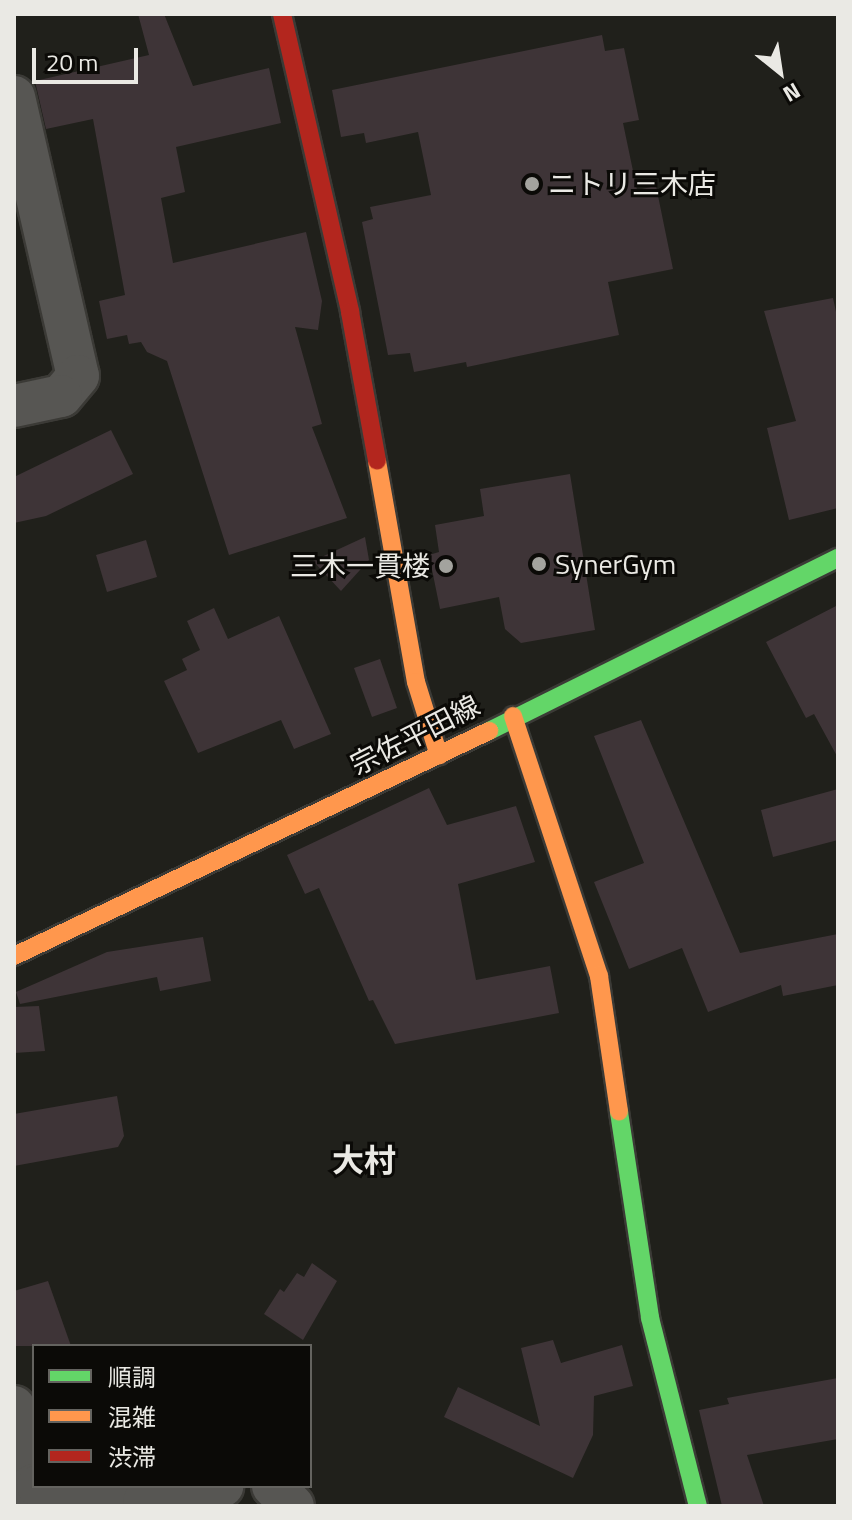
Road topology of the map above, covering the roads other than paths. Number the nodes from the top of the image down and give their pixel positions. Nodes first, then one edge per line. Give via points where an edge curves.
1 (282, 14) edge
2 (14, 97) edge
3 (14, 406) edge
4 (838, 558) edge
5 (513, 716) junction
6 (439, 756) junction
7 (14, 956) edge
8 (14, 1407) edge
9 (32, 1477) edge
10 (32, 1486) edge
11 (48, 1488) edge
12 (213, 1488) edge
13 (275, 1488) edge
14 (14, 1497) edge
15 (145, 1504) edge
16 (293, 1506) edge
17 (698, 1506) edge

1 - 6 street via 350,312 416,682
2 - 3 street via 78,376 61,396
4 - 5 street, 宗佐平田線
5 - 6 street, 宗佐平田線
5 - 17 street via 599,976 650,1318
6 - 7 street, 宗佐平田線
8 - 9 street
10 - 14 street
11 - 15 street
12 - 15 street
13 - 16 street

